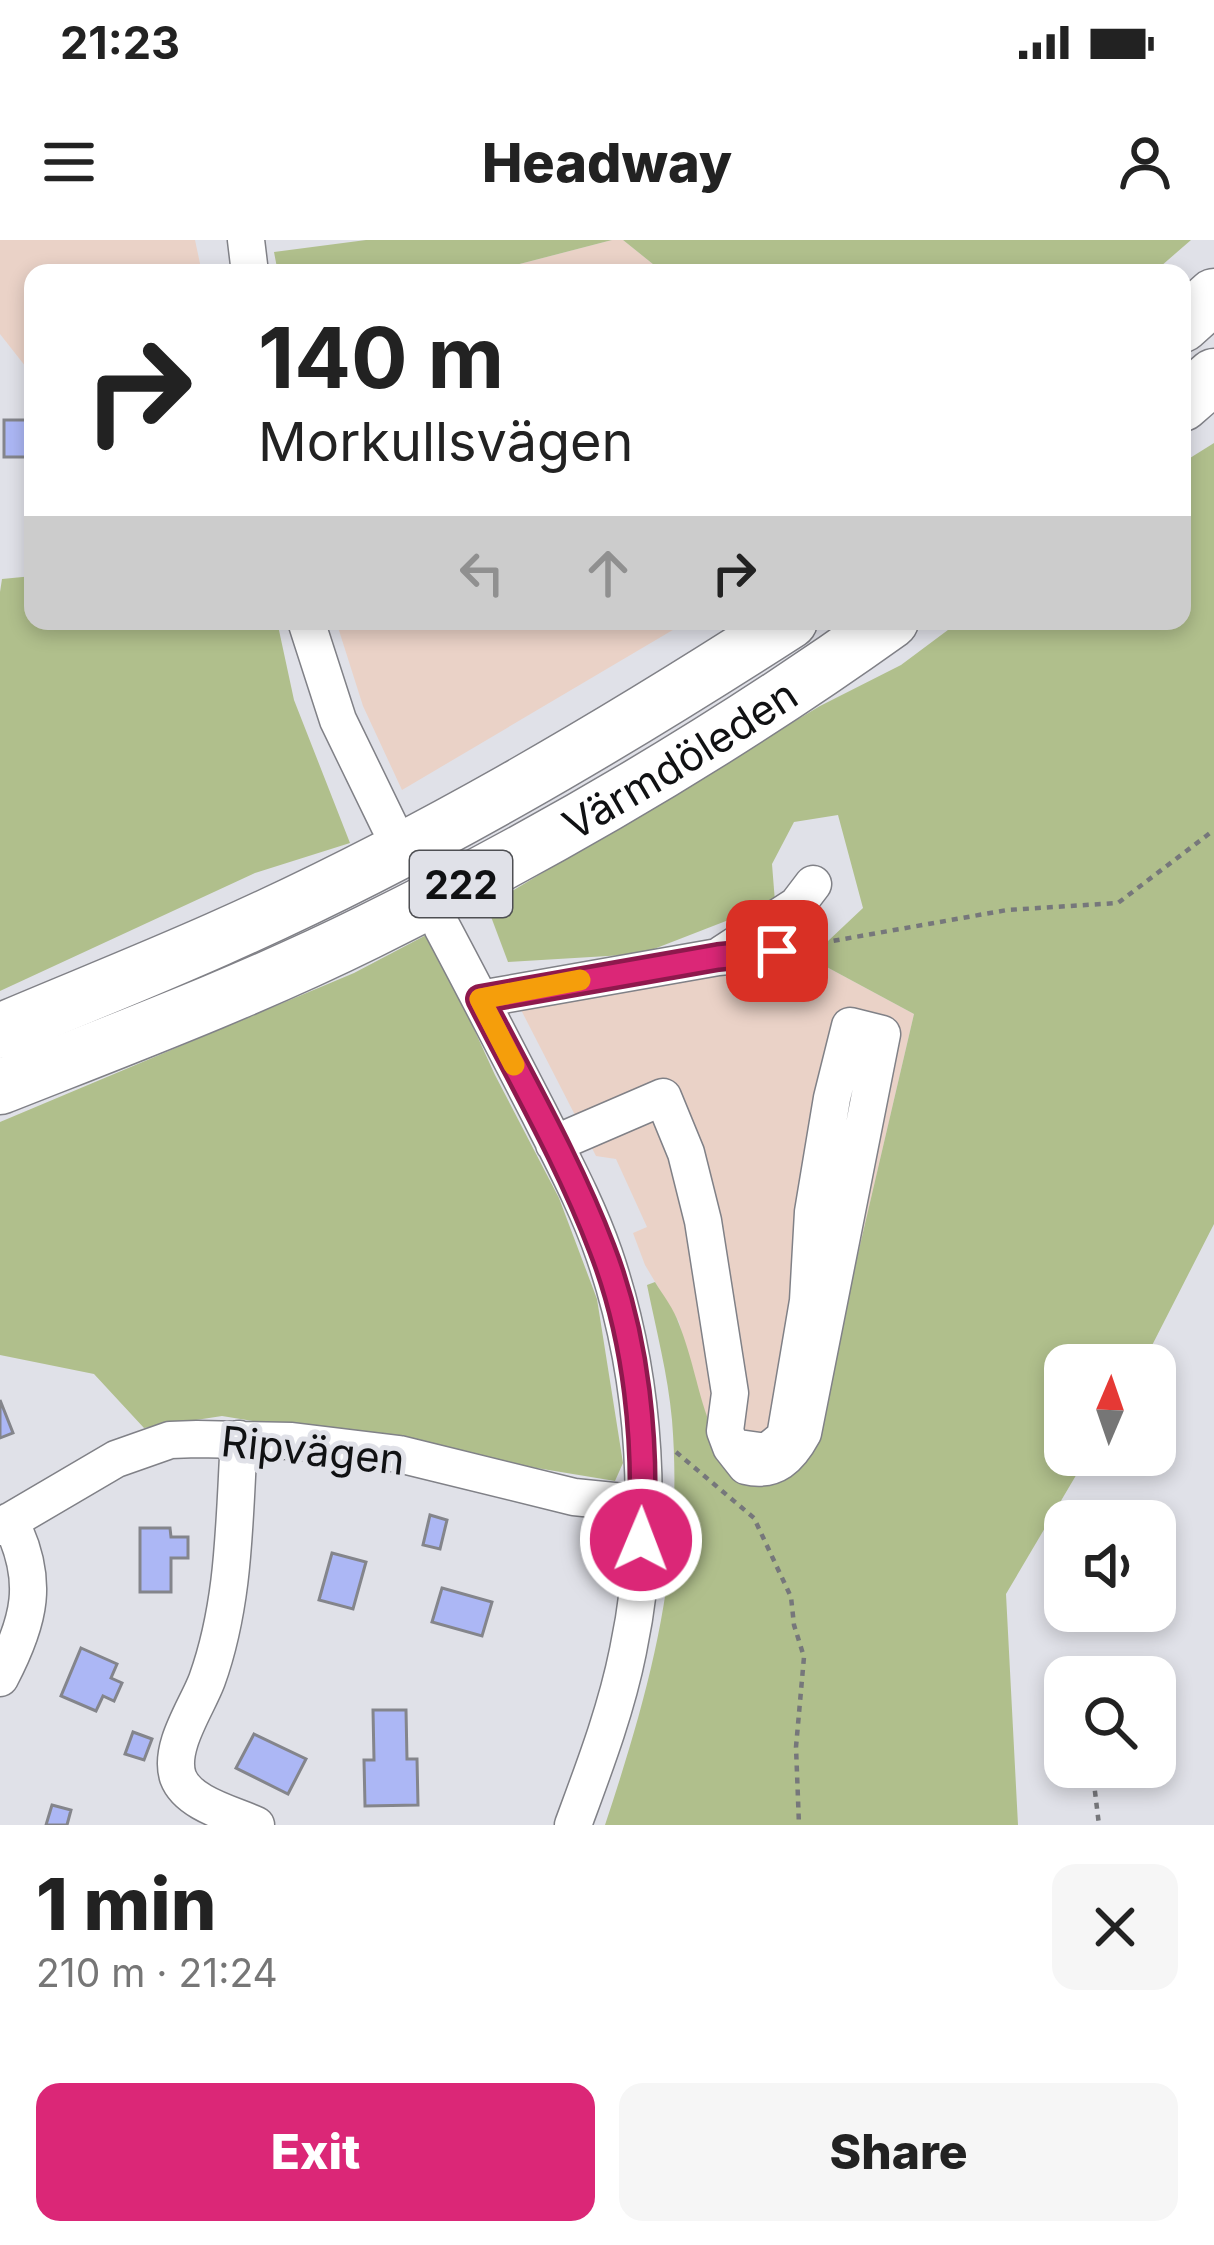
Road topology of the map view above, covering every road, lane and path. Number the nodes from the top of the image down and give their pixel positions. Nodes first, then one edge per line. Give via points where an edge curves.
1 (1214, 296) edge
2 (1191, 317) edge
3 (1214, 376) edge
4 (1191, 396) edge
5 (309, 630) edge
6 (776, 630) edge
7 (878, 630) edge
8 (389, 825) dead end
9 (1214, 830) edge
10 (813, 884) dead end
11 (442, 927) dead end
12 (777, 951) joint
13 (718, 957) junction
14 (480, 999) junction
15 (0, 1031) edge
16 (0, 1087) edge
17 (554, 1144) junction
18 (239, 1439) junction
19 (667, 1445) dead end
20 (731, 1447) junction
21 (644, 1504) junction
22 (5, 1524) edge
23 (0, 1678) edge
24 (1095, 1788) edge
25 (256, 1825) edge
26 (573, 1825) edge
27 (800, 1825) edge
28 (1099, 1825) edge

1 - 2 highway
3 - 4 highway
5 - 8 street via 338,720
6 - 15 highway, Värmdöleden / 222 via 456,821 221,938
7 - 16 highway, Värmdöleden / 222 via 682,761 366,934
9 - 12 path via 1118,903 1007,910
10 - 13 street via 797,905
11 - 14 street
12 - 13 street
13 - 14 street
14 - 17 street
17 - 20 street via 663,1096 703,1222
17 - 21 street via 616,1291 636,1392
18 - 21 street, Ripvägen via 399,1454 574,1497
18 - 22 street, Ripvägen via 140,1449
18 - 25 street via 229,1603 176,1762 196,1798
19 - 27 path via 754,1518 791,1597 804,1658
20 - 20 street via 746,1466 773,1467 803,1433 882,1034 850,1026 832,1098 785,1437 767,1452
21 - 26 street via 628,1652
22 - 23 street via 28,1560 29,1595
24 - 28 path

